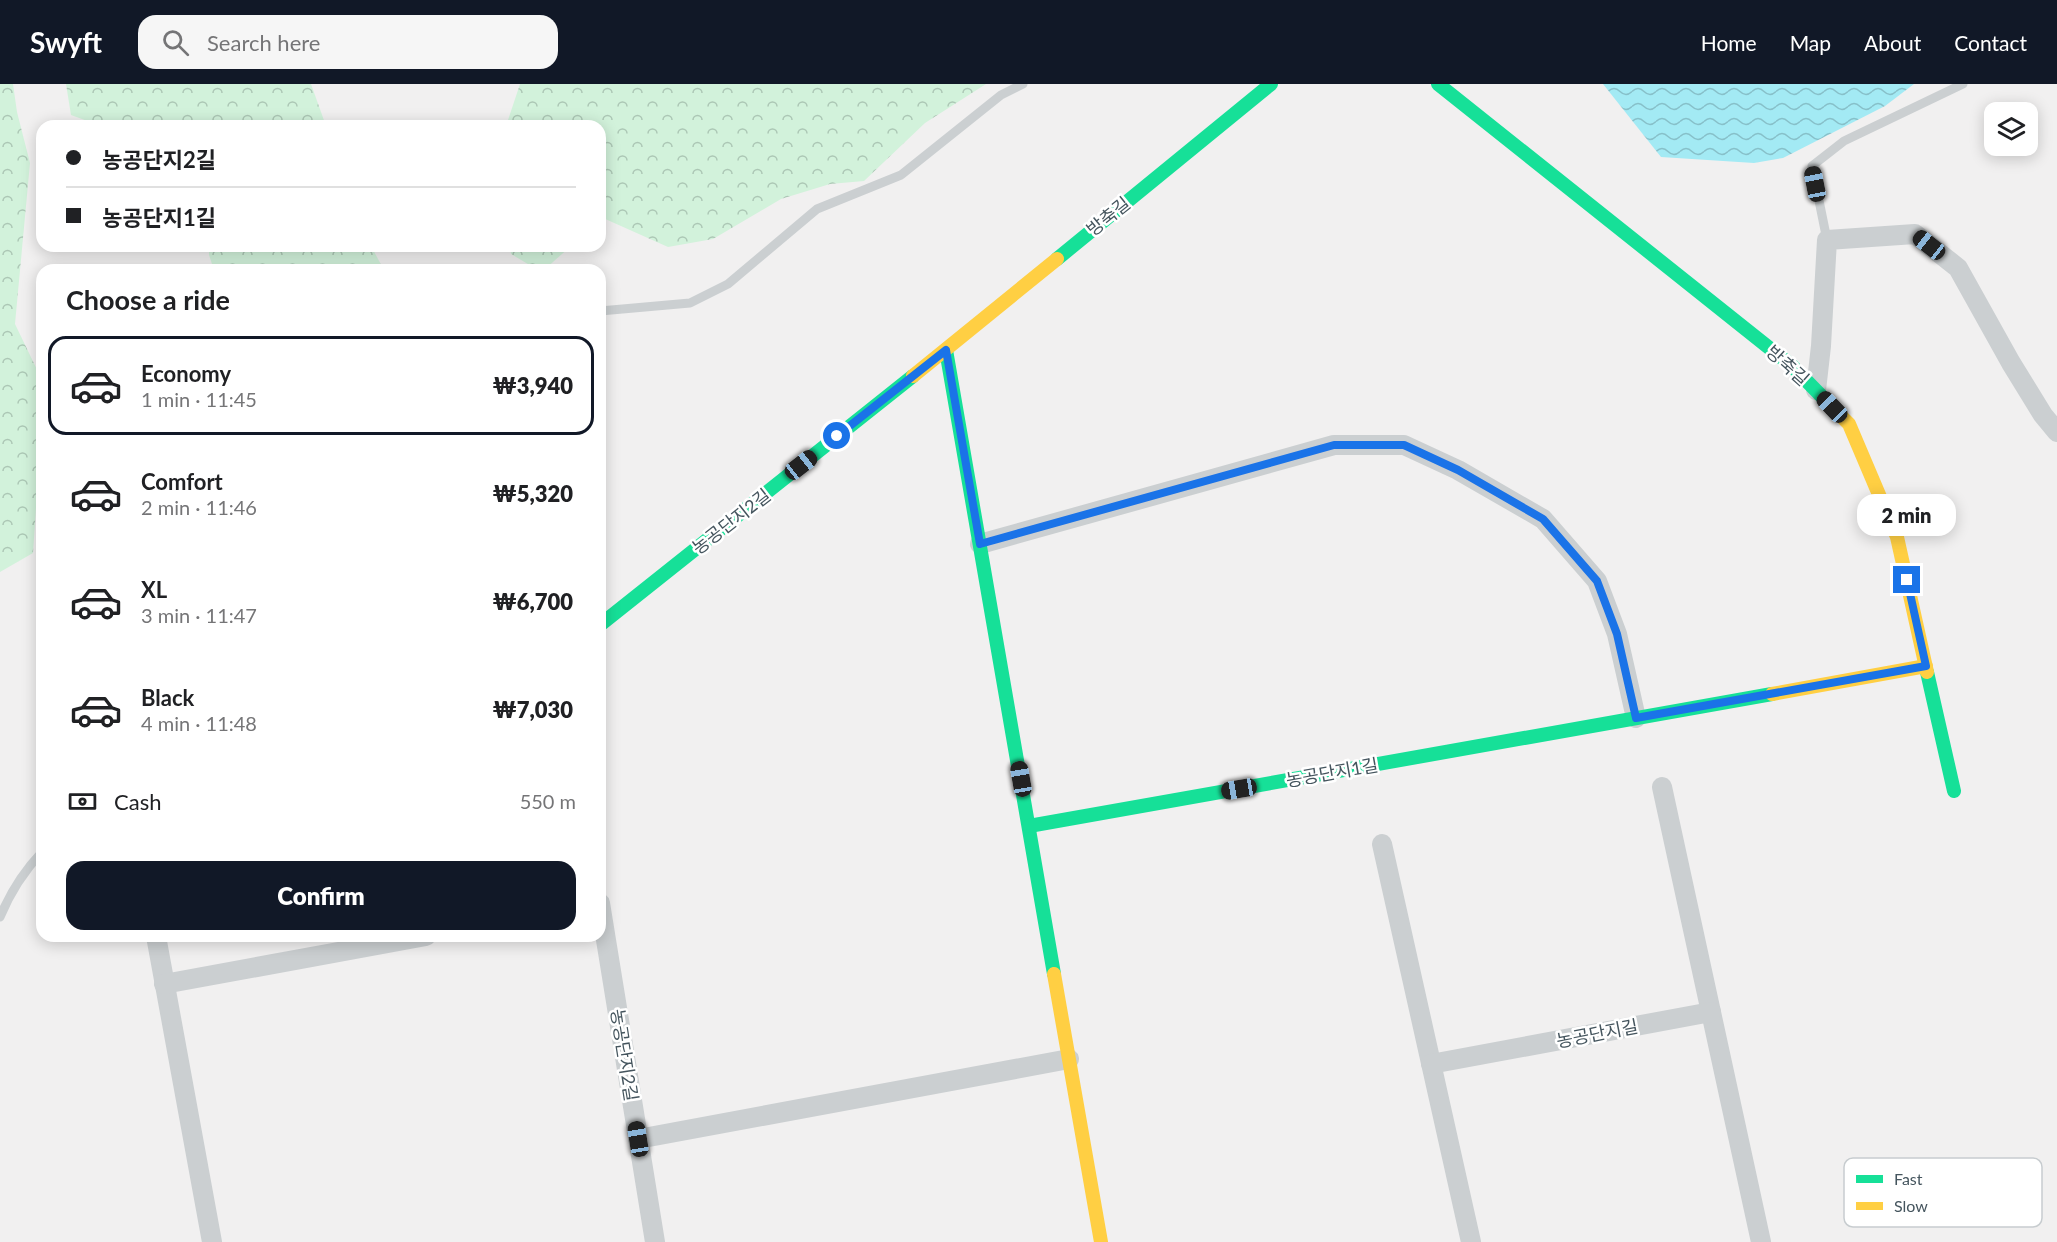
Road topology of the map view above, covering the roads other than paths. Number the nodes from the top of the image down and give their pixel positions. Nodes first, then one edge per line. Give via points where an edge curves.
1 (1023, 84) edge
2 (1272, 84) edge
3 (1438, 84) edge
4 (1963, 84) edge
5 (1827, 240) junction
6 (606, 310) edge
7 (946, 350) junction
8 (1816, 390) junction
9 (2057, 432) edge
10 (980, 544) junction
11 (606, 620) edge
12 (1926, 666) junction
13 (1636, 718) junction
14 (1662, 787) dead end
15 (1954, 791) dead end
16 (1029, 826) junction
17 (1382, 844) dead end
18 (36, 858) edge
19 (0, 917) edge
20 (606, 941) edge
21 (157, 942) edge
22 (393, 942) edge
23 (164, 984) junction
24 (1711, 1012) junction
25 (1069, 1059) junction
26 (1431, 1064) junction
27 (638, 1139) junction
28 (212, 1242) edge
29 (655, 1242) edge
30 (1101, 1242) edge
31 (1471, 1242) edge
32 (1761, 1242) edge

1 - 6 lane via 1001,94 901,175 817,209 728,285 690,303
2 - 7 street, 방축길
3 - 8 street, 방축길 via 1792,366
4 - 5 lane via 1844,141 1812,165
5 - 8 street, 방축길
5 - 9 street via 1915,234 1958,268 2016,372
7 - 10 street
7 - 11 street, 농공단지2길
8 - 12 street via 1849,424 1897,537
10 - 13 street via 1334,445 1404,445 1458,470 1543,519 1597,581 1617,634
10 - 16 street
12 - 13 street, 농공단지1길
12 - 15 street
13 - 16 street, 농공단지1길
14 - 24 street
16 - 25 street
17 - 26 street
18 - 19 lane
20 - 27 street, 농공단지2길
21 - 23 street
22 - 23 street
23 - 28 street
24 - 26 street, 농공단지길
24 - 32 street
25 - 27 street
25 - 30 street
26 - 31 street
27 - 29 street, 농공단지2길

